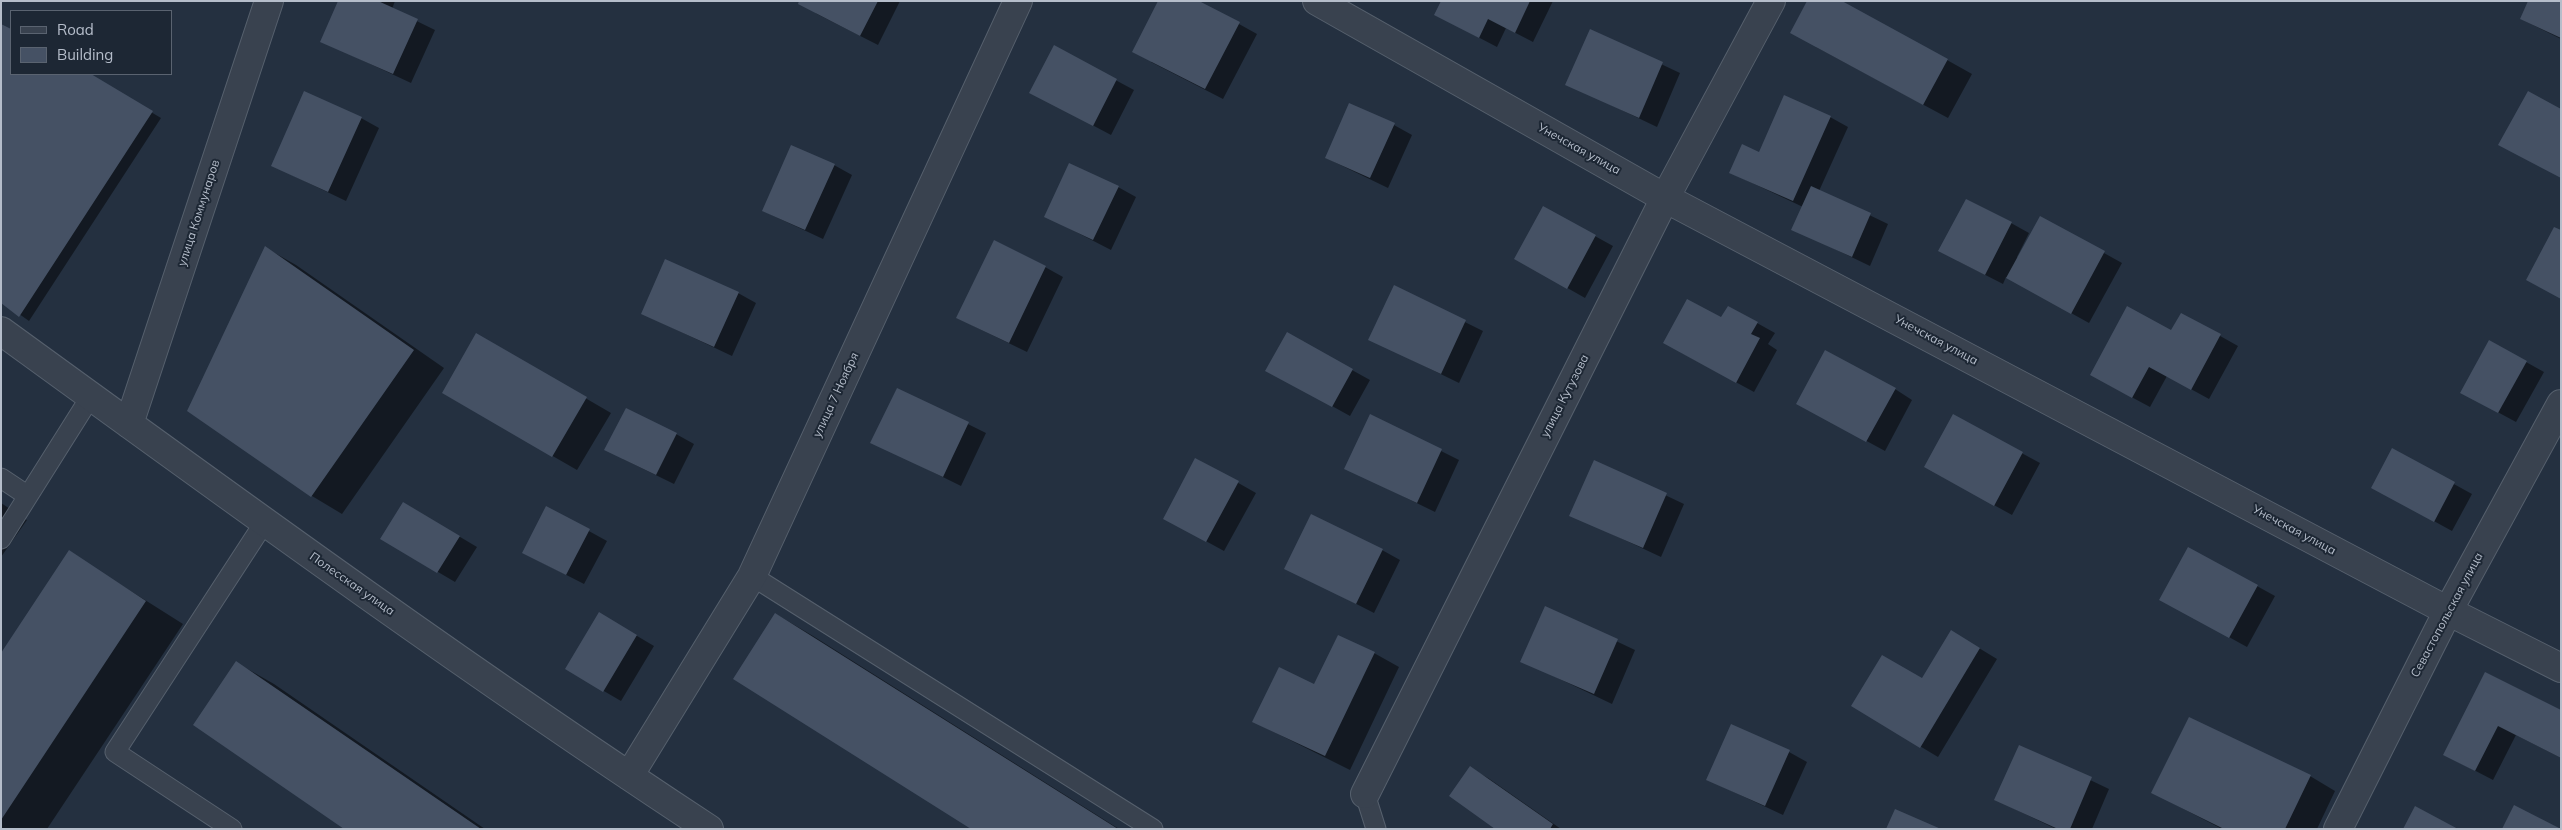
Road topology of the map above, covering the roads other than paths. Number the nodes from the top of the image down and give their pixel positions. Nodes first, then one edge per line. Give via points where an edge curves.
1 (269, 1) edge
2 (1018, 1) edge
3 (1317, 1) edge
4 (1771, 1) edge
5 (1665, 198) junction
6 (1, 331) edge
7 (91, 396) junction
8 (2561, 404) edge
9 (129, 424) junction
10 (1, 478) edge
11 (28, 496) junction
12 (264, 523) junction
13 (1, 539) edge
14 (752, 576) junction
15 (2448, 611) junction
16 (2561, 668) edge
17 (629, 776) junction
18 (1365, 794) joint
19 (232, 829) edge
20 (709, 829) edge
21 (1153, 829) edge
22 (1376, 829) edge
23 (2338, 829) edge

1 - 9 street, улица Коммунаров
2 - 14 street, улица 7 Ноября
3 - 5 street, Унечская улица
4 - 5 street, улица Кутузова
5 - 15 street, Унечская улица
5 - 18 street, улица Кутузова
6 - 7 street, Полесская улица
7 - 9 street, Полесская улица
7 - 11 lane
8 - 15 street, Севастопольская улица
9 - 12 street, Полесская улица
10 - 11 lane
11 - 13 lane
12 - 17 street, Полесская улица
12 - 19 lane via 115,752
14 - 17 street, улица 7 Ноября
14 - 21 lane
15 - 16 street, Унечская улица
15 - 23 street, Севастопольская улица
17 - 20 street, Полесская улица
18 - 22 lane

